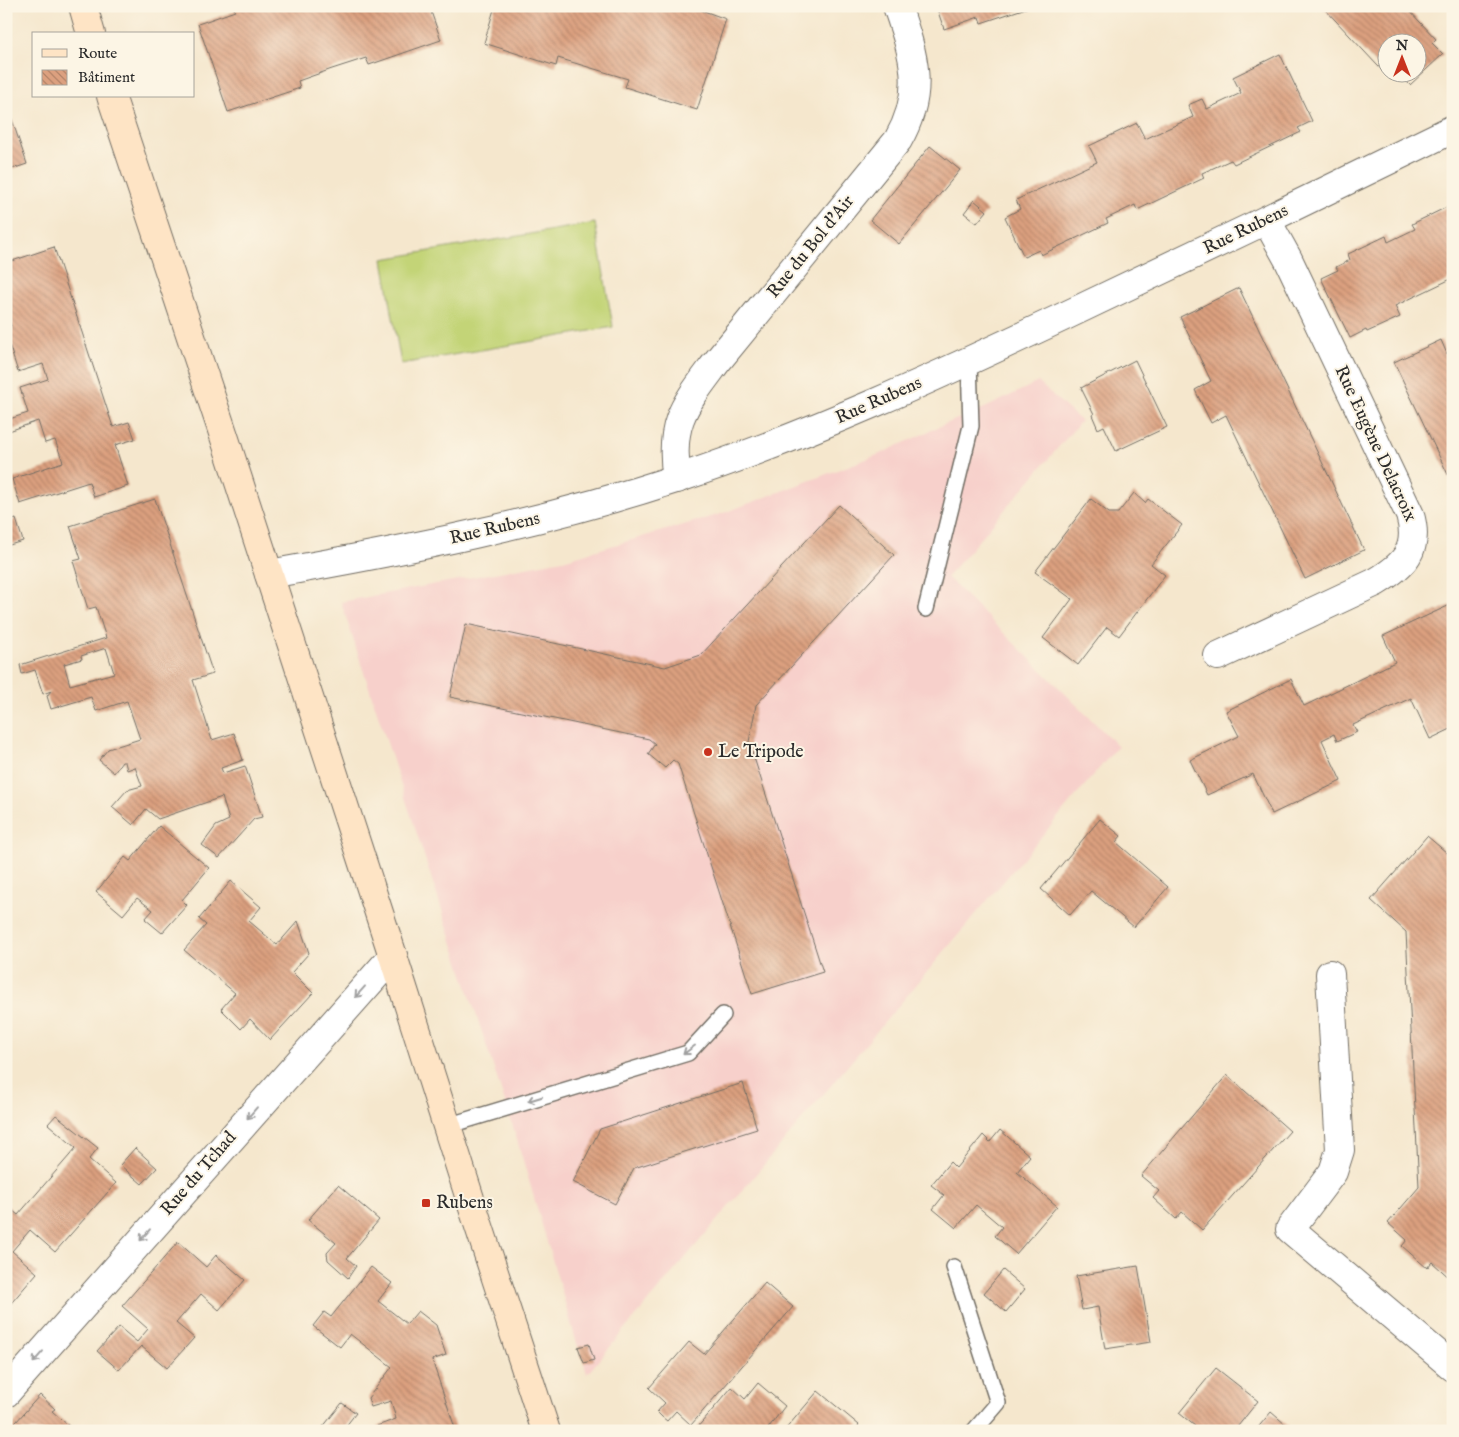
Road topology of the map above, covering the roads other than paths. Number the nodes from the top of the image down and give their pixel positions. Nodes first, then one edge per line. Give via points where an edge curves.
1 (82, 6) edge
2 (897, 6) edge
3 (90, 32) edge
4 (112, 98) edge
5 (1453, 129) edge
6 (1267, 220) junction
7 (969, 361) junction
8 (677, 479) junction
9 (269, 574) junction
10 (926, 609) dead end
11 (1218, 656) dead end
12 (393, 956) junction
13 (1330, 974) dead end
14 (723, 1015) dead end
15 (447, 1126) junction
16 (954, 1267) dead end
17 (1453, 1367) edge
18 (6, 1393) edge
19 (546, 1431) edge
20 (974, 1431) edge

1 - 3 main road
2 - 8 street, Rue du Bol d'Air via 915,68 916,86 906,125 898,140 694,391 678,422 674,439
4 - 9 main road
5 - 6 street, Rue Rubens
6 - 7 street, Rue Rubens
6 - 11 street, Rue Eugène Delacroix via 1410,515 1414,542 1394,571 1376,582
7 - 8 street, Rue Rubens via 804,434
7 - 10 lane via 971,426
8 - 9 street, Rue Rubens via 469,536
9 - 12 main road
12 - 15 main road
12 -> 18 street, Rue du Tchad
13 - 17 street via 1340,1150 1334,1172 1290,1228
14 -> 15 lane via 688,1053
15 - 19 main road
16 - 20 lane via 998,1403

